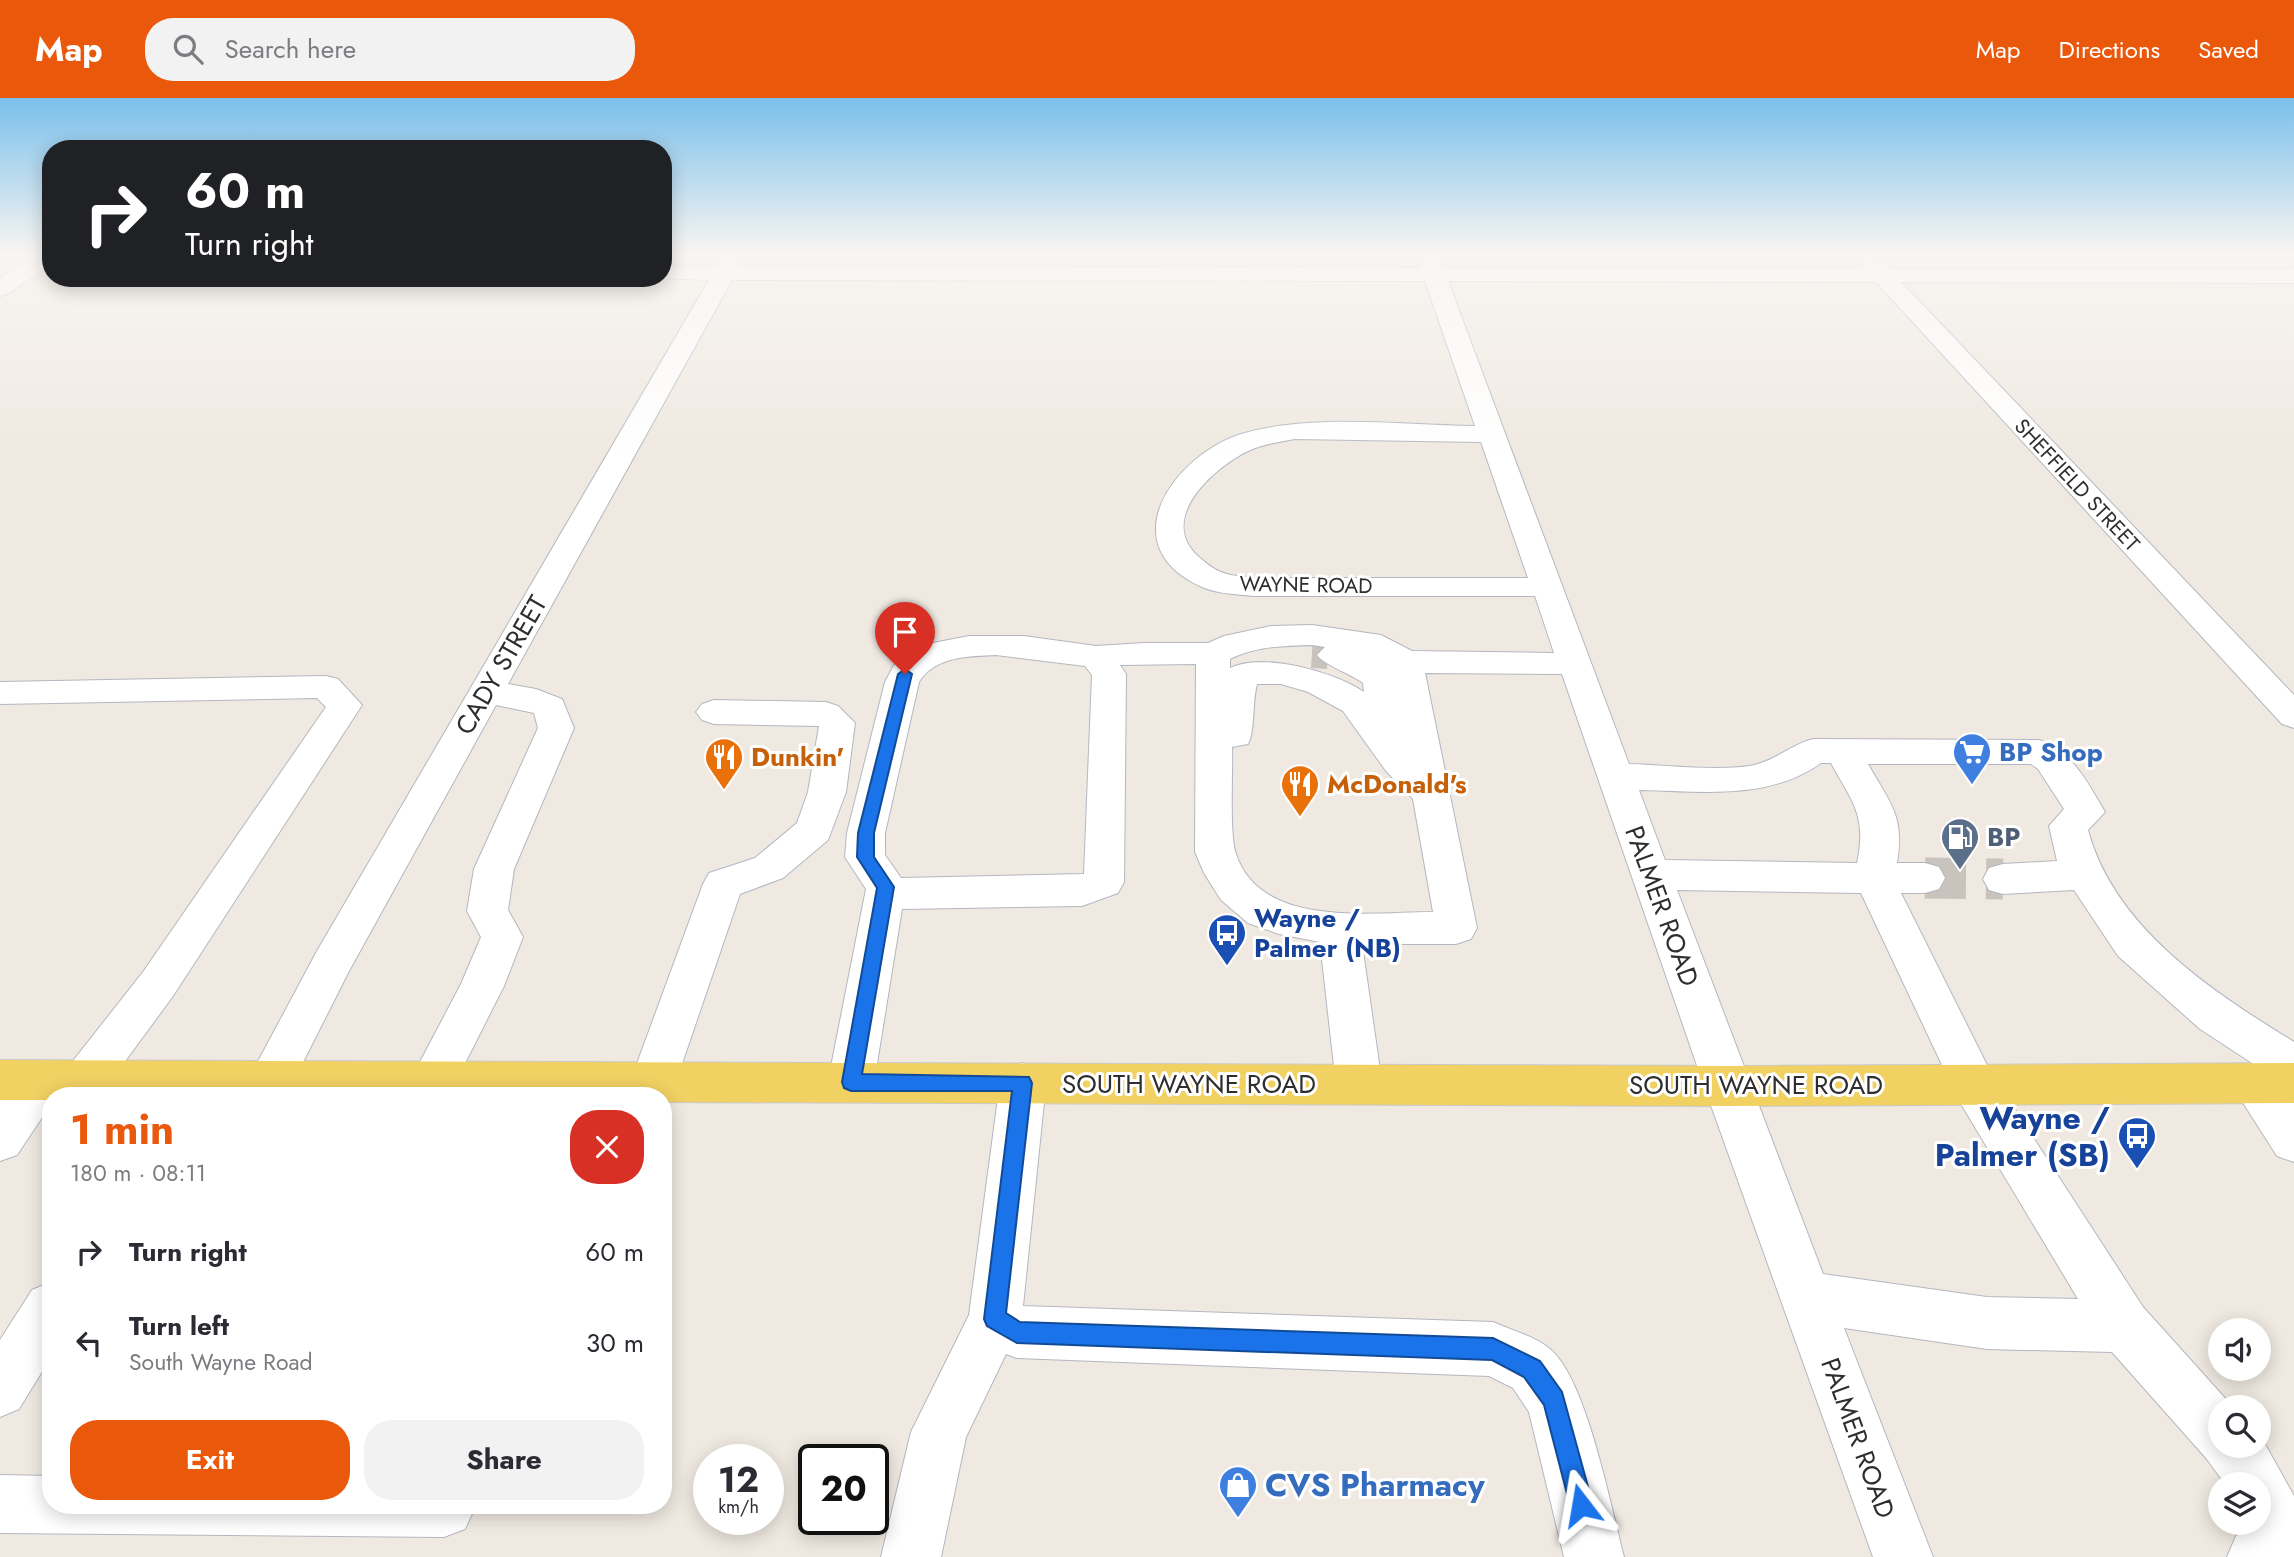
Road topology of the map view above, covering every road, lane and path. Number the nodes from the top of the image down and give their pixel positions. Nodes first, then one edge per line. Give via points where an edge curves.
1 (697, 321) edge
2 (1451, 321) edge
3 (1925, 321) edge
4 (1492, 434) junction
5 (1547, 587) junction
6 (1213, 654) junction
7 (1096, 657) junction
8 (1406, 662) junction
9 (1575, 664) junction
10 (485, 692) junction
11 (0, 693) edge
12 (714, 712) dead end
13 (2294, 716) edge
14 (1843, 751) junction
15 (1616, 777) junction
16 (1431, 794) junction
17 (1215, 852) junction
18 (1651, 875) junction
19 (2084, 875) junction
20 (1874, 878) junction
21 (1925, 878) tunnel mouth
22 (2003, 878) tunnel mouth
23 (885, 894) junction
24 (1339, 928) junction
25 (2281, 1078) edge
26 (42, 1080) edge
27 (271, 1080) junction
28 (433, 1081) junction
29 (851, 1082) junction
30 (1023, 1083) junction
31 (1359, 1084) junction
32 (1974, 1085) junction
33 (1727, 1086) junction
34 (186, 1087) edge
35 (359, 1087) edge
36 (381, 1087) edge
37 (596, 1087) edge
38 (652, 1087) edge
39 (672, 1088) edge
40 (0, 1140) edge
41 (2294, 1141) edge
42 (1806, 1297) junction
43 (995, 1319) junction
44 (42, 1322) edge
45 (2124, 1326) junction
46 (0, 1390) edge
47 (2208, 1421) edge
48 (0, 1504) edge
49 (42, 1505) edge
50 (2271, 1513) edge
51 (911, 1557) edge
52 (1594, 1557) edge
53 (1903, 1557) edge
54 (2258, 1557) edge

1 - 10 street, CADY STREET
2 - 4 street, PALMER ROAD
3 - 13 street, SHEFFIELD STREET
4 - 5 street, PALMER ROAD
4 - 5 street, WAYNE ROAD via 1295,431 1264,436 1213,461 1180,491 1168,537 1197,572 1220,583 1254,587
5 - 9 street, PALMER ROAD
6 - 7 street
6 - 8 street via 1236,643 1271,636 1331,636 1369,642
6 - 17 street
7 - 23 street via 1007,646 960,648 927,656 905,674 866,833 865,857 886,887
7 - 23 street via 1110,674 1104,882 1082,891
8 - 9 street
8 - 16 street
9 - 15 street, PALMER ROAD
10 - 27 street, CADY STREET via 331,963
10 - 28 street via 536,700 550,707 556,728 494,869 487,911 502,937
11 - 26 street via 326,687 345,705 158,984
12 - 38 street via 826,714 837,723 827,792 814,830 769,868 723,884
14 - 15 street via 1813,751 1789,768 1747,779
14 - 19 street via 2039,752 2051,760 2086,812 2068,827
14 - 20 street via 1879,817 1882,836
15 - 18 street, PALMER ROAD
16 - 17 street via 1406,771 1366,710 1317,668 1243,674 1234,706 1240,839
16 - 24 street via 1456,928
17 - 24 street via 1224,877 1254,908 1296,925
18 - 20 street
18 - 33 street, PALMER ROAD
19 - 22 street
19 - 25 street via 2133,944
20 - 21 street
20 - 32 street
23 - 29 street
24 - 31 street
25 - 32 main road, SOUTH WAYNE ROAD
25 - 41 street
26 - 34 main road, SOUTH WAYNE ROAD
26 - 40 street
27 - 34 main road, SOUTH WAYNE ROAD
27 - 35 main road, SOUTH WAYNE ROAD
28 - 36 main road, SOUTH WAYNE ROAD
28 - 37 main road, SOUTH WAYNE ROAD
29 - 30 main road, SOUTH WAYNE ROAD
29 - 39 main road, SOUTH WAYNE ROAD
30 - 31 main road, SOUTH WAYNE ROAD
30 - 43 street
31 - 33 main road, SOUTH WAYNE ROAD
32 - 33 main road, SOUTH WAYNE ROAD
32 - 45 street
33 - 42 street, PALMER ROAD
42 - 45 street via 1987,1323
42 - 53 street, PALMER ROAD
43 - 51 street via 939,1432
43 - 52 street via 1017,1332 1493,1349 1532,1369 1554,1400
44 - 46 street
45 - 47 street
48 - 49 street
50 - 54 street via 2270,1550

